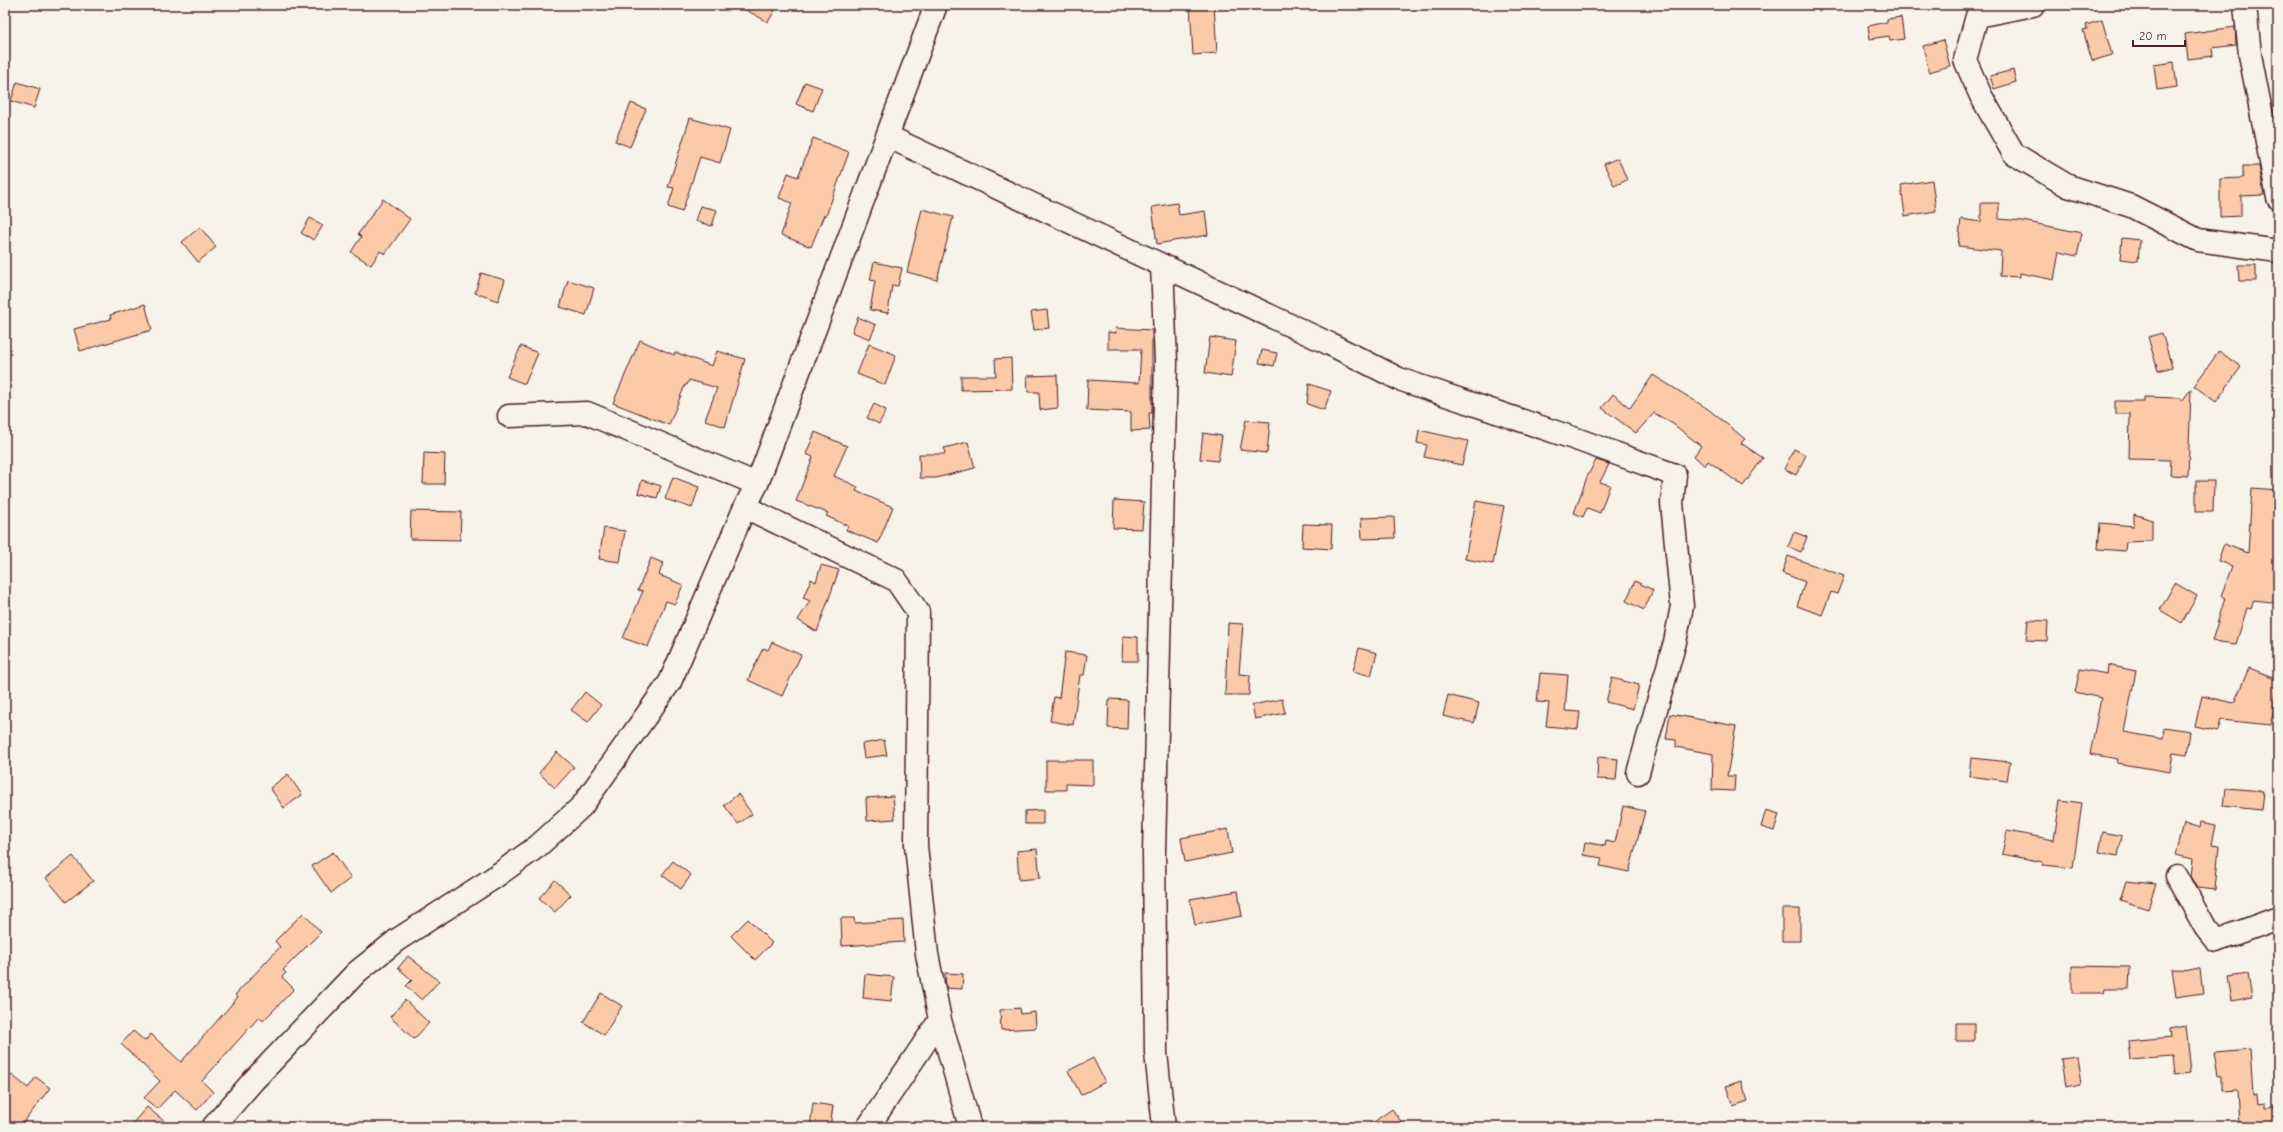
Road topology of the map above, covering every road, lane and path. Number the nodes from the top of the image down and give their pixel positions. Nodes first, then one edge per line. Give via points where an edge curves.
1 (936, 5) edge
2 (2033, 5) edge
3 (2245, 5) edge
4 (887, 136) junction
5 (2278, 198) edge
6 (2278, 251) edge
7 (1162, 265) junction
8 (509, 416) dead end
9 (757, 484) junction
10 (745, 508) junction
11 (1638, 773) dead end
12 (2177, 876) dead end
13 (2278, 918) edge
14 (940, 1020) junction
15 (213, 1127) edge
16 (868, 1127) edge
17 (970, 1127) edge
18 (1164, 1127) edge

1 - 4 street
2 - 6 street via 1977,16 1965,60 1981,96 2014,154 2068,186 2131,206 2198,240
3 - 5 street via 2250,55
4 - 7 street
4 - 9 street
7 - 11 street via 1399,379 1675,475 1672,502 1682,606 1675,642
7 - 18 street via 1166,362 1154,852 1156,1053
8 - 9 street via 587,413
9 - 10 street
10 - 14 street via 896,580 918,612 916,846 927,954
10 - 15 street via 670,682 582,806 538,846 397,940 357,972 253,1081
12 - 13 street via 2205,927 2216,941
14 - 16 street
14 - 17 street

